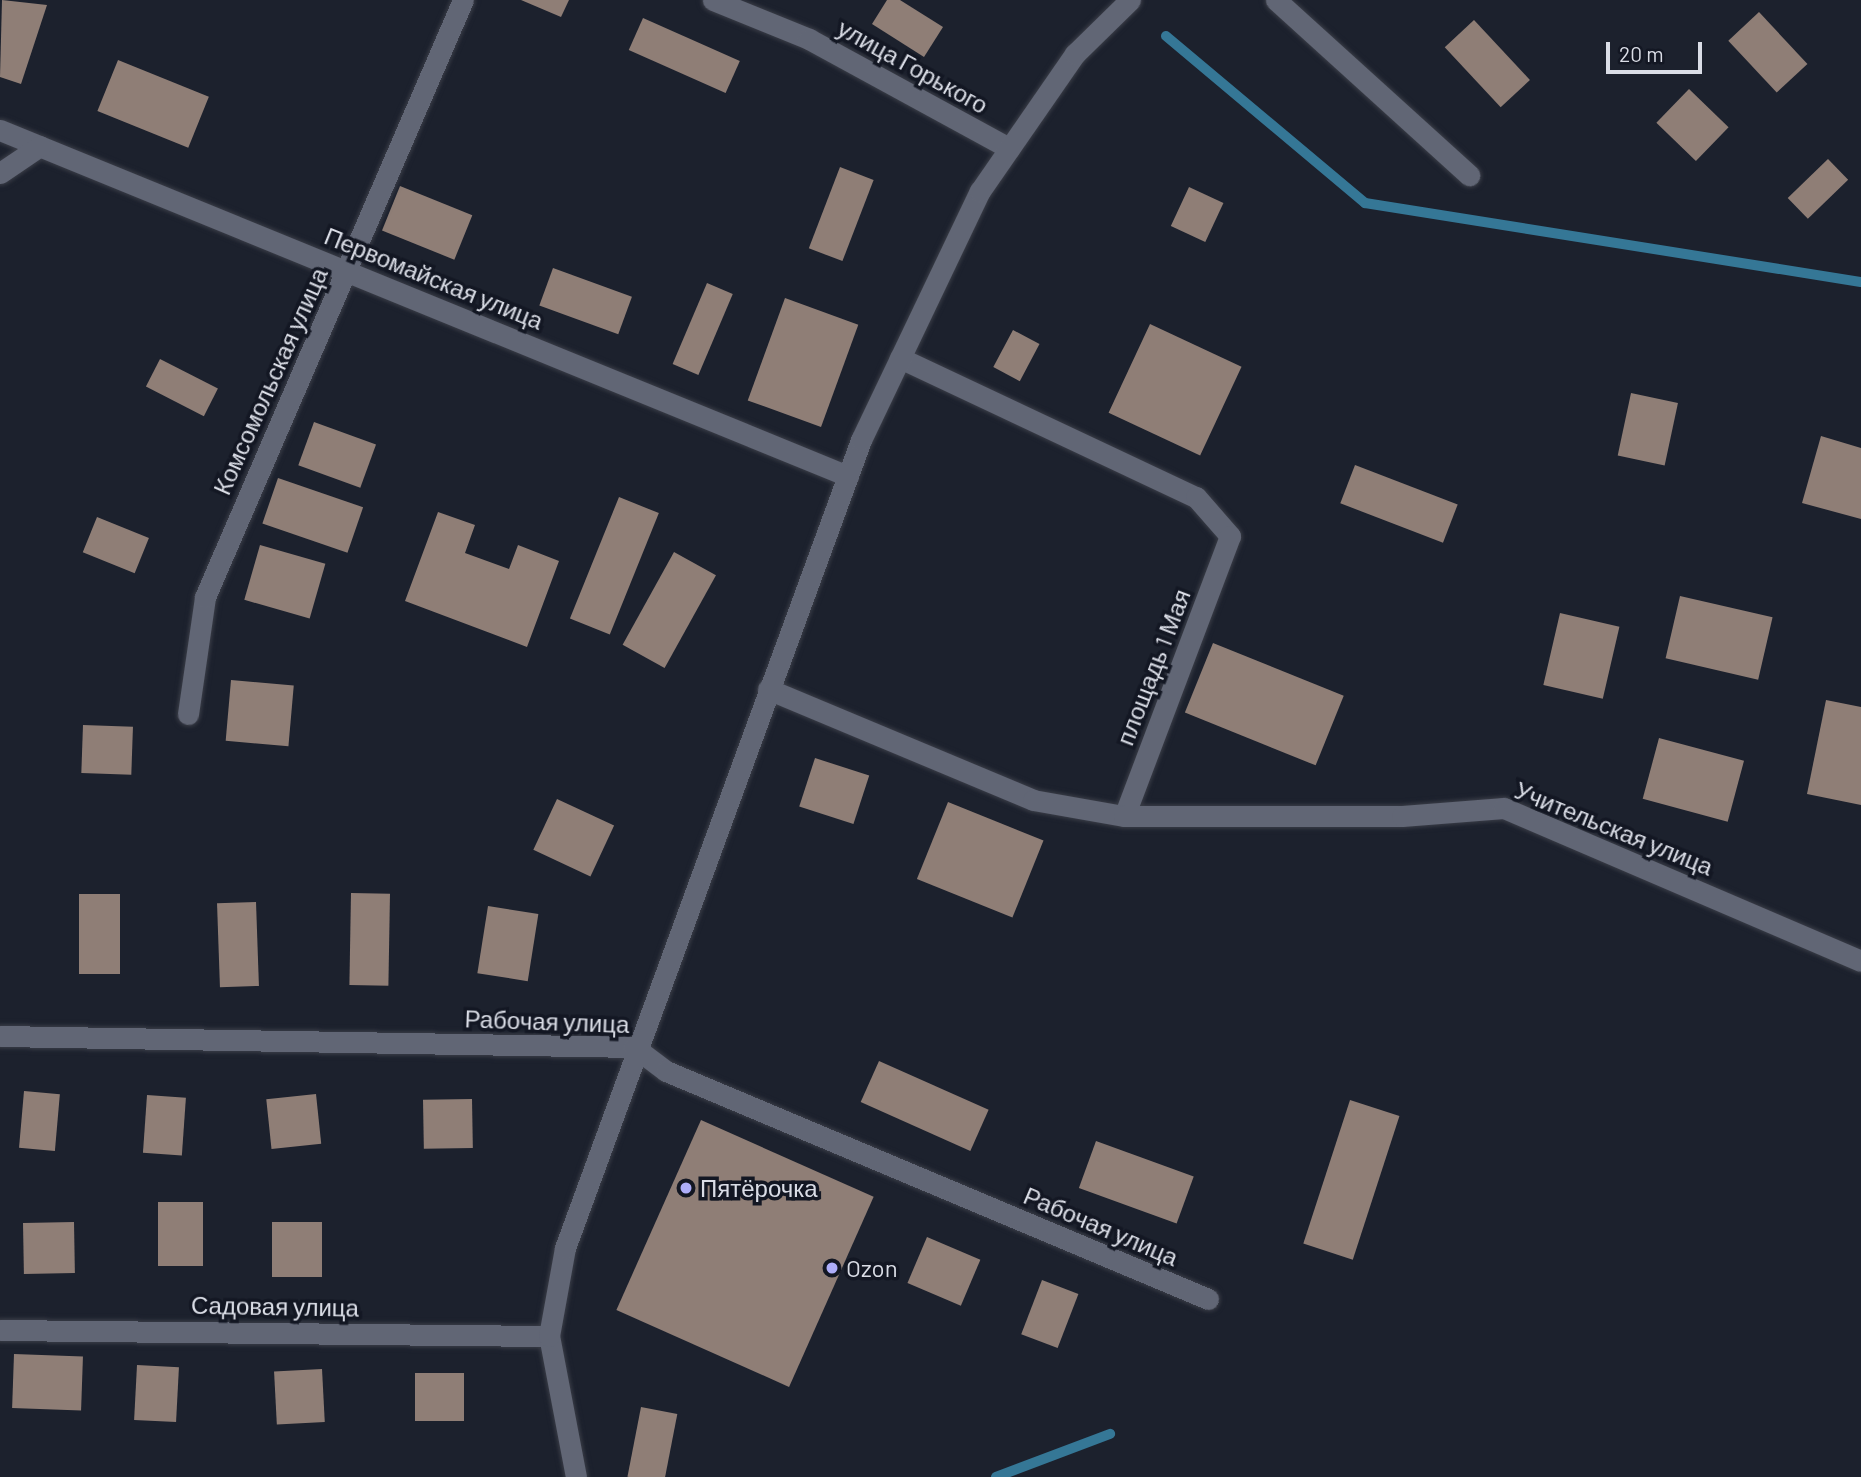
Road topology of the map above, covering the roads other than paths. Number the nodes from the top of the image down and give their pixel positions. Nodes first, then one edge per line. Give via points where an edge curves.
1 (463, 0) edge
2 (713, 0) edge
3 (1130, 0) edge
4 (1276, 0) edge
5 (0, 130) edge
6 (40, 146) junction
7 (1009, 148) junction
8 (0, 173) edge
9 (1469, 175) dead end
10 (346, 271) junction
11 (900, 358) junction
12 (848, 476) junction
13 (768, 689) junction
14 (188, 715) dead end
15 (1124, 816) junction
16 (1861, 961) edge
17 (0, 1035) edge
18 (634, 1047) junction
19 (1208, 1299) dead end
20 (0, 1330) edge
21 (549, 1336) junction
22 (576, 1477) edge

1 - 10 street, Комсомольская улица
2 - 7 street, улица Горького via 809,39
3 - 7 street via 1075,54
4 - 9 street
5 - 6 street, Первомайская улица
6 - 8 street
6 - 10 street, Первомайская улица
7 - 11 street via 980,191
10 - 12 street, Первомайская улица
10 - 14 street, Комсомольская улица via 205,597
11 - 12 street
11 - 15 street, площадь 1 Мая via 1196,497 1230,536
12 - 13 street
13 - 15 street via 1032,800
13 - 18 street
15 - 16 street, Учительская улица via 1402,816 1504,808
17 - 18 street, Рабочая улица
18 - 19 street, Рабочая улица via 666,1072
18 - 21 street via 565,1248
20 - 21 street, Садовая улица
21 - 22 street

